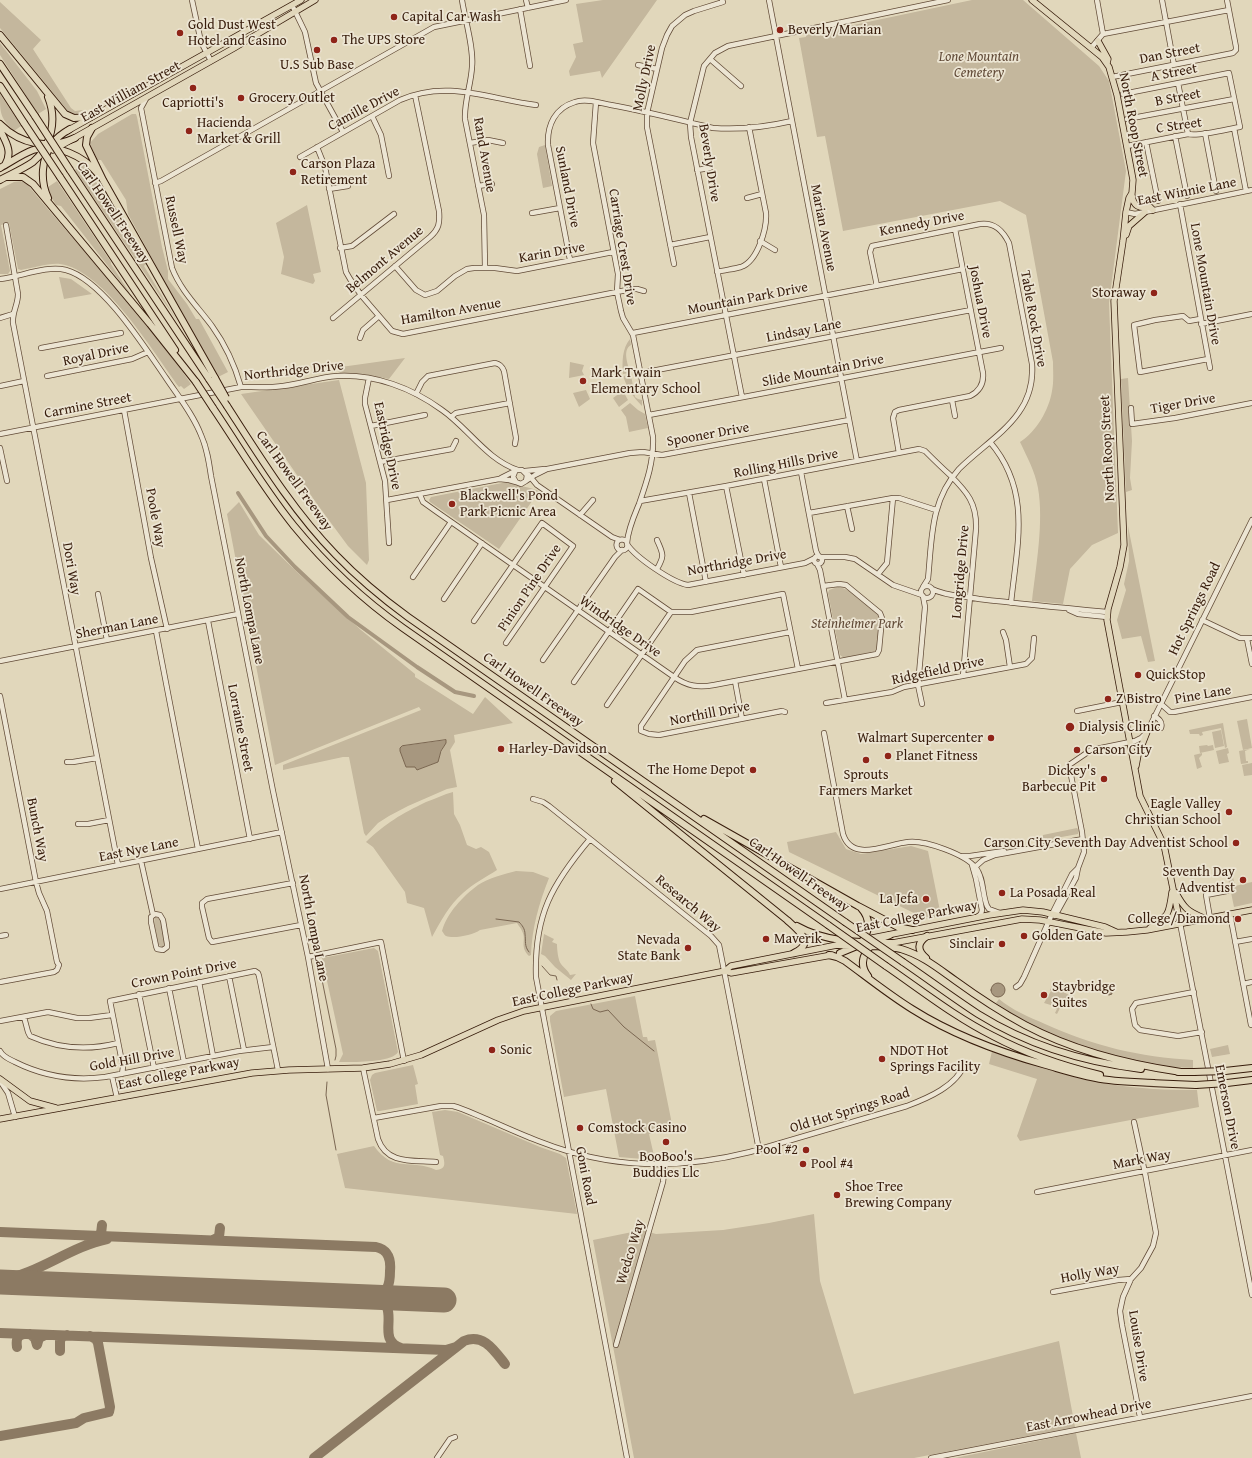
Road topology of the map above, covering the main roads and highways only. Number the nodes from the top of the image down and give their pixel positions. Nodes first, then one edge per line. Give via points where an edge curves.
1 (301, 0) edge
2 (315, 0) edge
3 (1032, 0) edge
4 (0, 35) edge
5 (1098, 41) road end
6 (1107, 63) junction
7 (0, 64) edge
8 (0, 86) edge
9 (45, 92) junction
10 (90, 117) junction
11 (0, 124) edge
12 (92, 128) junction
13 (70, 129) joint
14 (0, 130) edge
15 (74, 138) joint
16 (48, 147) junction
17 (2, 167) edge
18 (6, 177) junction
19 (0, 180) edge
20 (103, 180) junction
21 (1132, 193) junction
22 (55, 209) junction
23 (1153, 210) road end
24 (1144, 212) road end
25 (1123, 240) junction
26 (212, 378) junction
27 (196, 382) junction
28 (1147, 732) road end
29 (604, 769) junction
30 (627, 769) junction
31 (1135, 770) junction
32 (1173, 888) junction
33 (858, 906) junction
34 (1252, 910) edge
35 (1207, 918) junction
36 (787, 920) junction
37 (1180, 924) junction
38 (912, 930) junction
39 (1147, 930) junction
40 (1116, 932) junction
41 (890, 935) junction
42 (927, 936) junction
43 (859, 942) junction
44 (892, 943) joint
45 (838, 945) joint
46 (872, 945) junction
47 (794, 953) junction
48 (840, 953) junction
49 (829, 955) junction
50 (931, 964) junction
51 (724, 971) junction
52 (871, 980) junction
53 (1252, 1068) edge
54 (1181, 1072) junction
55 (0, 1080) edge
56 (1252, 1080) edge
57 (1154, 1083) junction
58 (58, 1109) junction
59 (0, 1120) edge

1 - 10 main road, East William Street
2 - 12 main road, East William Street
3 - 6 main road, North Roop Street
4 - 9 highway
5 - 6 main road via 1107,56
6 - 21 main road, North Roop Street via 1127,146 1133,180
7 - 26 highway, Carl Howell Freeway, bridge
8 - 27 highway, Carl Howell Freeway, bridge
9 - 10 highway via 69,117
9 - 16 highway via 51,103 53,115
10 - 13 main road, East William Street
11 - 16 highway via 18,138
12 - 15 main road, East William Street
12 - 20 highway via 86,145
13 - 16 highway
14 - 17 highway via 10,151
15 - 16 highway
16 - 17 highway via 34,150
16 - 18 highway via 29,164
16 - 20 highway via 84,160
16 - 22 highway via 43,183
18 - 19 highway
18 - 22 highway via 20,176 28,179
20 - 26 highway
21 - 23 main road via 1134,205 1139,208 1150,207
21 - 25 main road, North Roop Street via 1126,212
22 - 27 highway
24 - 25 main road via 1129,226
25 - 31 main road, North Roop Street via 1114,311 1124,545 1107,615 1107,627
26 - 30 highway, Carl Howell Freeway, bridge via 234,416 301,514 329,548 357,576 408,617
27 - 29 highway, Carl Howell Freeway, bridge via 284,513 310,546 344,581 391,620
28 - 31 main road
29 - 36 highway
29 - 57 highway, Carl Howell Freeway, bridge via 960,1017 992,1036 1022,1050 1074,1068 1104,1076
30 - 33 highway via 707,821
30 - 54 highway, Carl Howell Freeway, bridge via 979,1014 1023,1037 1055,1049 1104,1063
31 - 32 main road, North Roop Street via 1140,796 1164,845
32 - 35 main road via 1188,912
32 - 37 main road, North Roop Street
32 - 39 main road via 1168,915
33 - 38 highway via 898,927
33 - 43 highway via 868,920 868,930
34 - 35 main road, East College Parkway
35 - 37 main road, East College Parkway
36 - 43 highway via 818,936
36 - 47 highway via 804,938 804,945
37 - 39 main road, East College Parkway
38 - 40 main road, East College Parkway via 1027,910 1105,927
38 - 41 main road, East College Parkway
39 - 40 main road, East College Parkway
40 - 42 main road, East College Parkway via 1037,919 1018,919
41 - 43 main road, East College Parkway
41 - 46 highway via 881,937
42 - 44 main road, East College Parkway
42 - 50 highway via 919,949
43 - 45 highway
43 - 46 highway
43 - 48 highway via 850,950
44 - 46 highway
45 - 47 main road, East College Parkway
46 - 48 main road, East College Parkway
46 - 50 highway via 901,949
46 - 52 highway via 866,951 863,962
47 - 51 main road, East College Parkway via 731,966
48 - 49 main road, East College Parkway
49 - 51 main road, East College Parkway via 731,973
49 - 52 highway via 843,959
50 - 54 highway via 1002,1012 1079,1049 1150,1068
51 - 58 main road, East College Parkway via 541,1007 508,1016 404,1061 363,1068 278,1070 231,1076
52 - 57 highway via 925,1017 986,1046 1070,1072 1108,1080
53 - 54 highway, Carl Howell Freeway, bridge
55 - 58 main road via 30,1101
56 - 57 highway, Carl Howell Freeway, bridge via 1196,1085
58 - 59 main road, East College Parkway

